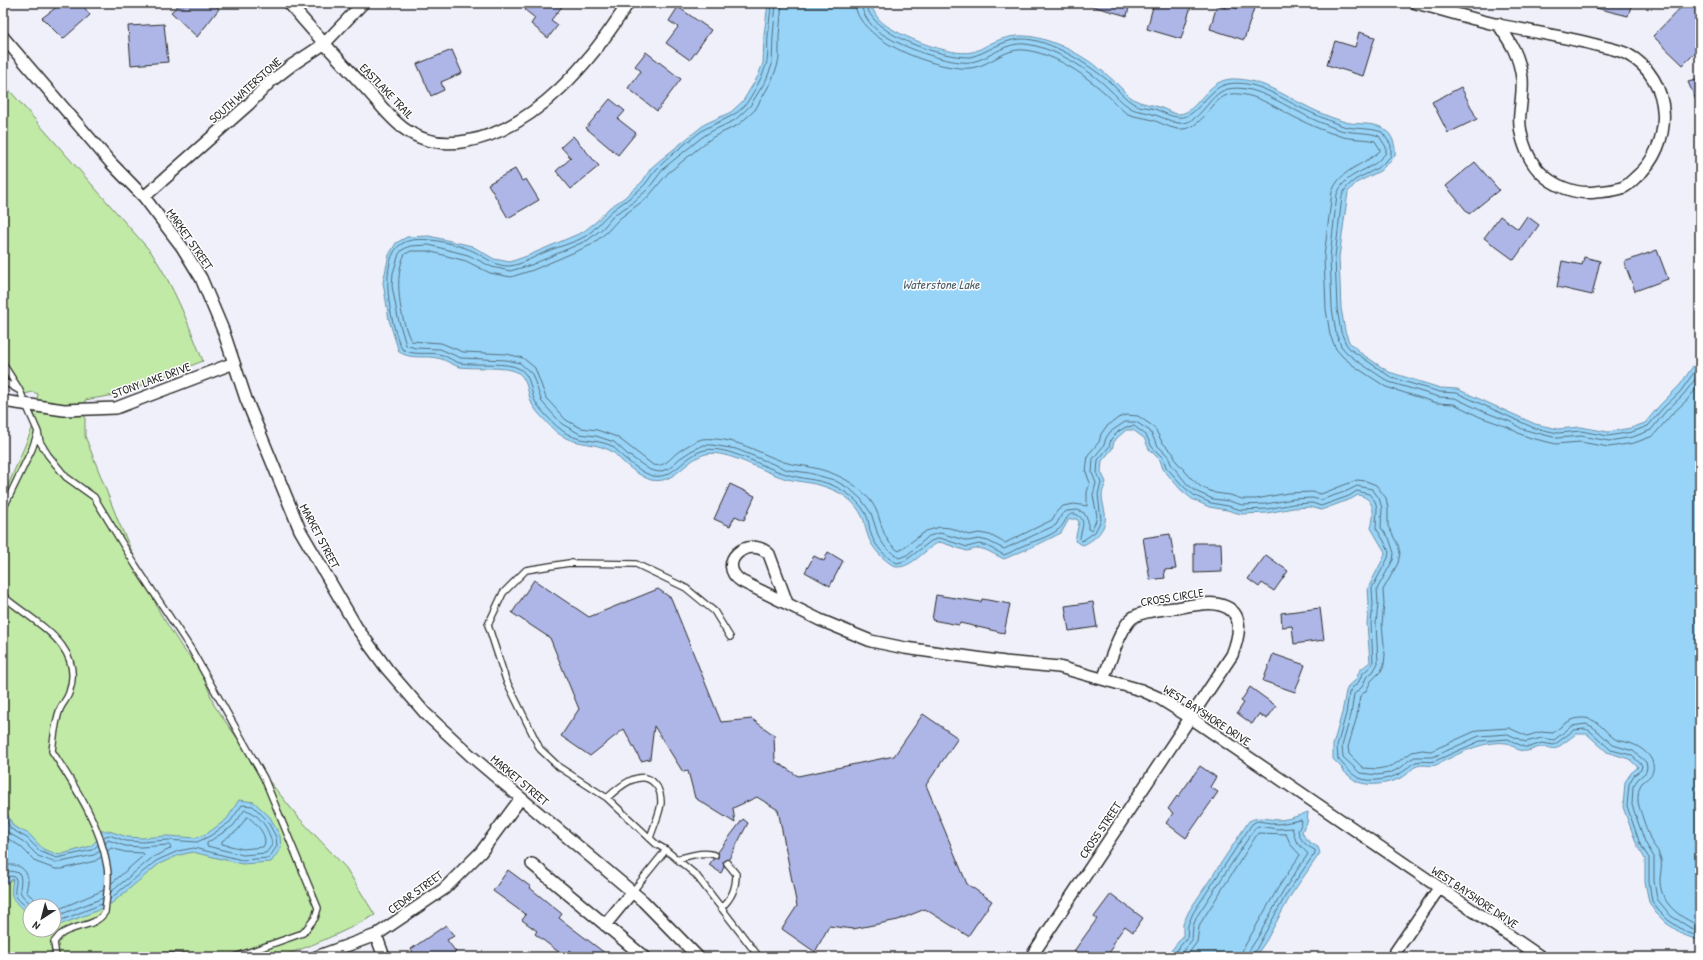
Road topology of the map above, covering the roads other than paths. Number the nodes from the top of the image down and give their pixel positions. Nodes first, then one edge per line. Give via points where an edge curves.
1 (289, 3) edge
2 (363, 3) edge
3 (628, 3) edge
4 (1416, 3) edge
5 (1498, 24) junction
6 (3, 37) edge
7 (324, 44) junction
8 (144, 197) junction
9 (234, 363) junction
10 (3, 364) edge
11 (3, 381) edge
12 (20, 391) junction
13 (3, 401) edge
14 (26, 404) junction
15 (38, 432) junction
16 (3, 509) edge
17 (3, 596) edge
18 (787, 603) junction
19 (730, 636) dead end
20 (1103, 679) junction
21 (1191, 718) junction
22 (521, 798) junction
23 (607, 798) junction
24 (650, 838) junction
25 (666, 850) junction
26 (716, 855) dead end
27 (677, 859) junction
28 (727, 862) dead end
29 (532, 864) dead end
30 (1439, 888) junction
31 (632, 892) junction
32 (721, 908) junction
33 (606, 925) junction
34 (376, 935) junction
35 (56, 957) edge
36 (155, 957) edge
37 (192, 957) edge
38 (235, 957) edge
39 (316, 957) edge
40 (384, 957) edge
41 (644, 957) edge
42 (698, 957) edge
43 (759, 957) edge
44 (1031, 957) edge
45 (1392, 957) edge
46 (1541, 957) edge

1 - 7 street, EASTLAKE TRAIL
2 - 7 street, SOUTH WATERSTONE
3 - 7 street, EASTLAKE TRAIL via 596,50 575,74 534,111 495,134 456,143 440,144 405,130
4 - 5 street
5 - 5 street via 1516,51 1522,80 1522,134 1528,154 1539,171 1560,186 1590,193 1617,190 1641,173 1654,157 1662,134 1664,111 1650,74 1627,54 1588,42
6 - 8 street, MARKET STREET via 91,141
7 - 8 street, SOUTH WATERSTONE via 270,82
8 - 9 street, MARKET STREET via 182,247 201,278
9 - 14 street, STONY LAKE DRIVE via 116,408 64,410
9 - 22 street, MARKET STREET via 300,530 358,628 387,669 425,713
10 - 12 lane
11 - 12 lane
12 - 14 lane
13 - 14 street, STONY LAKE DRIVE
14 - 15 lane
15 - 16 lane
15 - 38 lane via 40,442 48,455 66,477 94,497 191,649 264,778 318,908 315,918 303,933
17 - 35 lane via 61,642 71,661 74,676 56,724 52,751 97,829 108,867 105,912 95,922 61,935 54,942
18 - 18 street, WEST BAYSHORE DRIVE via 735,577 731,567 732,561 740,551 747,547 765,549
18 - 20 street, WEST BAYSHORE DRIVE via 871,641 905,648 1059,668
19 - 23 lane via 714,611 686,588 636,564 569,563 526,570 503,593 488,625 506,680 540,749 559,767
20 - 21 street, WEST BAYSHORE DRIVE via 1141,690
20 - 21 street, CROSS CIRCLE via 1122,633 1130,620 1140,614 1216,604 1231,610 1239,621 1239,637 1232,655
21 - 30 street, WEST BAYSHORE DRIVE
21 - 44 street, CROSS STREET
22 - 31 street, MARKET STREET
22 - 34 street, CEDAR STREET via 481,852 444,889
23 - 24 lane
23 - 24 lane via 620,786 634,779 642,778 654,782 658,787 661,803
24 - 25 lane
25 - 27 lane
25 - 31 lane
26 - 27 lane via 709,853
27 - 32 lane via 696,875
28 - 32 lane via 736,874 736,886 729,901
29 - 33 street
30 - 45 street
30 - 46 street, WEST BAYSHORE DRIVE
31 - 33 street
31 - 42 street, MARKET STREET
32 - 43 lane
33 - 41 street
34 - 39 street, CEDAR STREET
34 - 40 street
36 - 37 lane

